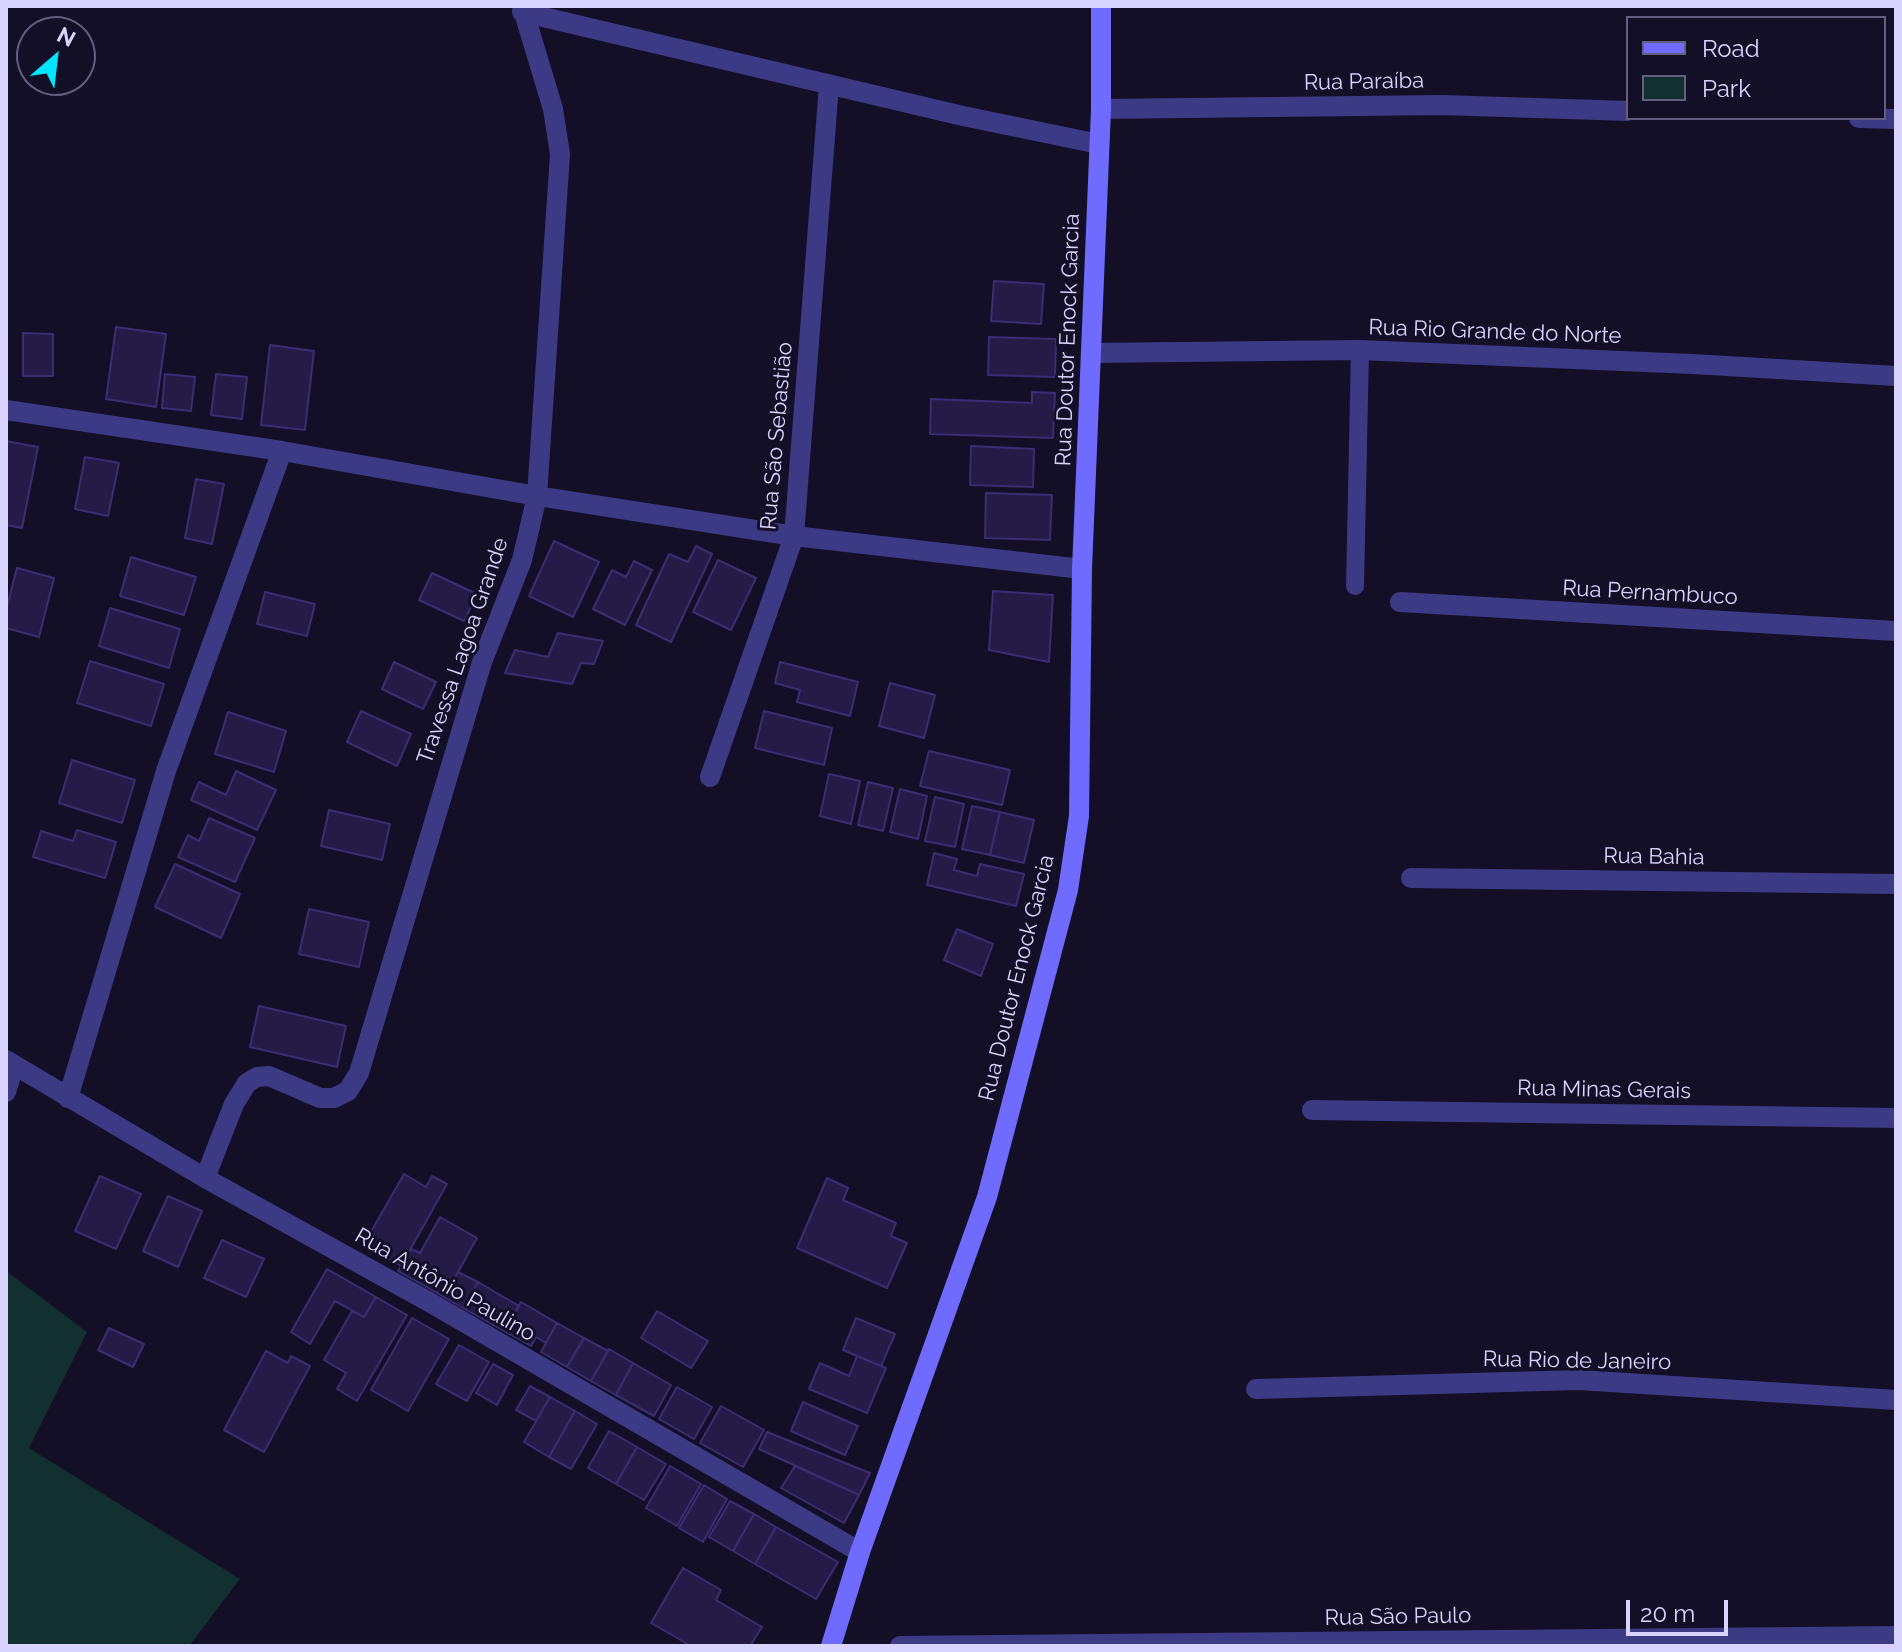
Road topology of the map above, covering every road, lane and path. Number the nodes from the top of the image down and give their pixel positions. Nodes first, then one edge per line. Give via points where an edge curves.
1 (1101, 6) edge
2 (522, 9) edge
3 (829, 85) junction
4 (1101, 109) junction
5 (1626, 111) edge
6 (1099, 144) junction
7 (1360, 350) junction
8 (1092, 353) junction
9 (1896, 376) edge
10 (6, 410) edge
11 (282, 451) junction
12 (537, 496) junction
13 (794, 536) junction
14 (1082, 569) junction
15 (1355, 586) dead end
16 (1400, 602) dead end
17 (1896, 631) edge
18 (710, 777) dead end
19 (1411, 878) dead end
20 (1896, 884) edge
21 (10, 1063) edge
22 (6, 1092) edge
23 (68, 1098) junction
24 (1312, 1110) dead end
25 (1896, 1118) edge
26 (205, 1178) junction
27 (1256, 1389) dead end
28 (1896, 1400) edge
29 (860, 1552) junction
30 (1896, 1636) edge
31 (831, 1646) edge
32 (900, 1646) edge

1 - 4 street, Rua Doutor Enock Garcia
2 - 3 street
2 - 12 street, Travessa Lagoa Grande via 553,109 560,154
3 - 6 street
3 - 13 street, Rua São Sebastião
4 - 5 street, Rua Paraíba via 1443,105
4 - 6 street, Rua Doutor Enock Garcia
6 - 8 street, Rua Doutor Enock Garcia
7 - 8 street, Rua Rio Grande do Norte
7 - 9 street, Rua Rio Grande do Norte
7 - 15 lane
8 - 14 street, Rua Doutor Enock Garcia
10 - 11 street
11 - 12 street
11 - 23 street via 166,771
12 - 13 street
12 - 26 street, Travessa Lagoa Grande via 522,560 482,662 359,1073 348,1091 334,1098 320,1098 269,1076 247,1083
13 - 14 street
13 - 18 street, Rua São Sebastião
14 - 29 street, Rua Doutor Enock Garcia via 1079,816 1068,890 987,1197
16 - 17 street, Rua Pernambuco
19 - 20 street, Rua Bahia
21 - 22 street
21 - 23 street, Rua Antônio Paulino
23 - 26 street, Rua Antônio Paulino
24 - 25 street, Rua Minas Gerais
26 - 29 street, Rua Antônio Paulino
27 - 28 street, Rua Rio de Janeiro via 1579,1380
29 - 31 street, Rua Doutor Enock Garcia
30 - 32 street, Rua São Paulo

